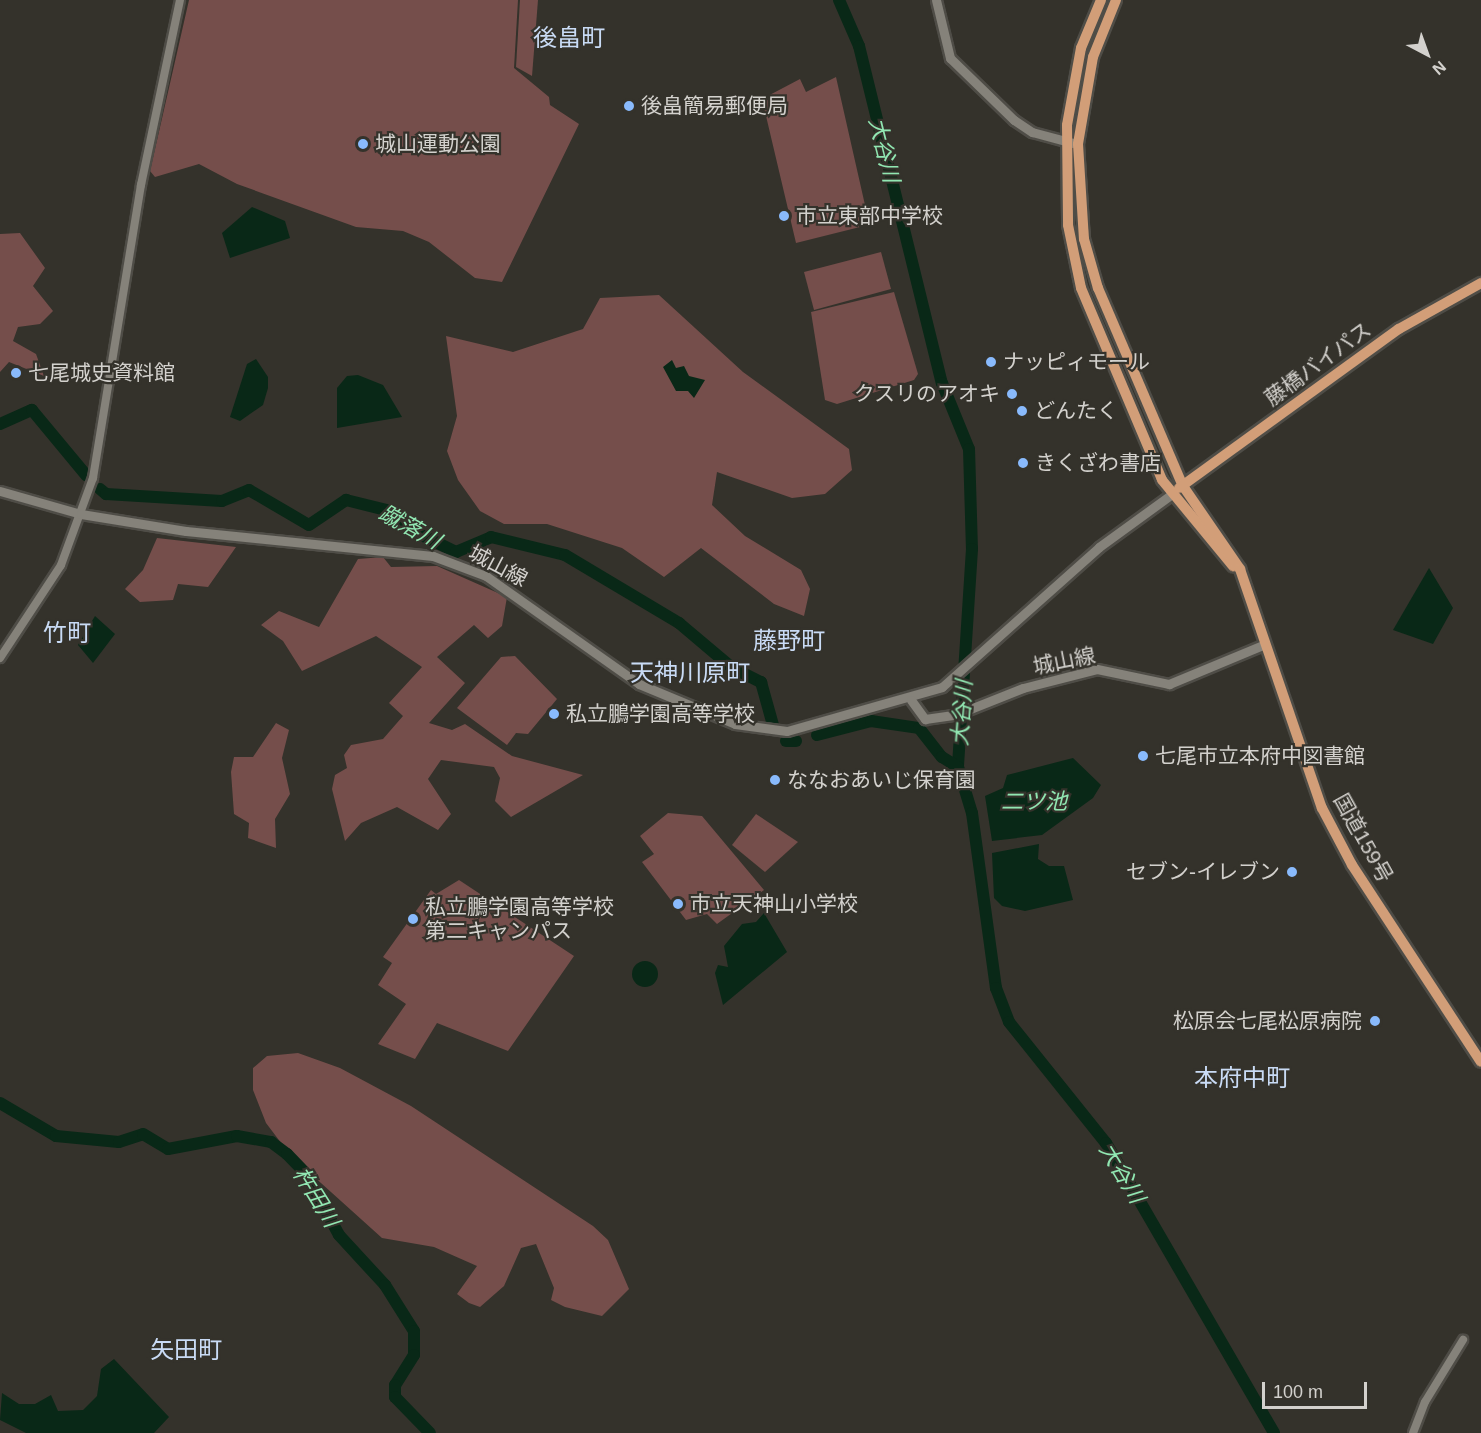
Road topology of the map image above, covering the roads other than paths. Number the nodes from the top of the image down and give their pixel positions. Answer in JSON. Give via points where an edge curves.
{"nodes":[{"id":1,"x":180,"y":0,"type":"edge"},
{"id":2,"x":936,"y":0,"type":"edge"},
{"id":3,"x":1101,"y":0,"type":"edge"},
{"id":4,"x":1116,"y":0,"type":"edge"},
{"id":5,"x":1072,"y":143,"type":"junction"},
{"id":6,"x":1481,"y":283,"type":"edge"},
{"id":7,"x":1183,"y":486,"type":"junction"},
{"id":8,"x":0,"y":490,"type":"edge"},
{"id":9,"x":1172,"y":494,"type":"junction"},
{"id":10,"x":81,"y":514,"type":"junction"},
{"id":11,"x":1242,"y":578,"type":"junction"},
{"id":12,"x":1265,"y":644,"type":"junction"},
{"id":13,"x":0,"y":658,"type":"edge"},
{"id":14,"x":911,"y":700,"type":"junction"},
{"id":15,"x":1481,"y":1062,"type":"edge"},
{"id":16,"x":1463,"y":1340,"type":"dead end"},
{"id":17,"x":1413,"y":1433,"type":"edge"}],
"edges":[{"from":1,"to":10,"type":"street","via":[[141,184],[101,446]]},
{"from":2,"to":5,"type":"main road","via":[[950,58],[1014,120]]},
{"from":3,"to":5,"type":"highway","via":[[1081,48]]},
{"from":4,"to":5,"type":"highway","via":[[1093,57]]},
{"from":5,"to":7,"type":"highway","name":"国道159号","via":[[1089,263]]},
{"from":5,"to":9,"type":"highway","name":"国道159号","via":[[1068,225],[1081,288],[1123,395]]},
{"from":6,"to":7,"type":"highway","name":"藤橋バイパス","via":[[1399,329]]},
{"from":7,"to":9,"type":"highway","name":"藤橋バイパス"},
{"from":7,"to":11,"type":"highway","name":"国道159号","via":[[1230,549]]},
{"from":8,"to":10,"type":"main road","name":"城山線"},
{"from":9,"to":11,"type":"highway","name":"国道159号"},
{"from":9,"to":14,"type":"main road","name":"城山線","via":[[1099,547],[960,675]]},
{"from":10,"to":13,"type":"street","via":[[61,566]]},
{"from":10,"to":14,"type":"main road","name":"城山線","via":[[186,531],[374,548],[458,564],[527,602],[639,684],[684,706],[757,729],[792,730]]},
{"from":11,"to":12,"type":"highway","name":"国道159号"},
{"from":12,"to":14,"type":"main road","name":"城山線","via":[[1169,684],[1097,669],[1023,688],[955,715],[925,719]]},
{"from":12,"to":15,"type":"highway","name":"国道159号","via":[[1322,808],[1352,866]]},
{"from":16,"to":17,"type":"street","via":[[1425,1402]]}]}
